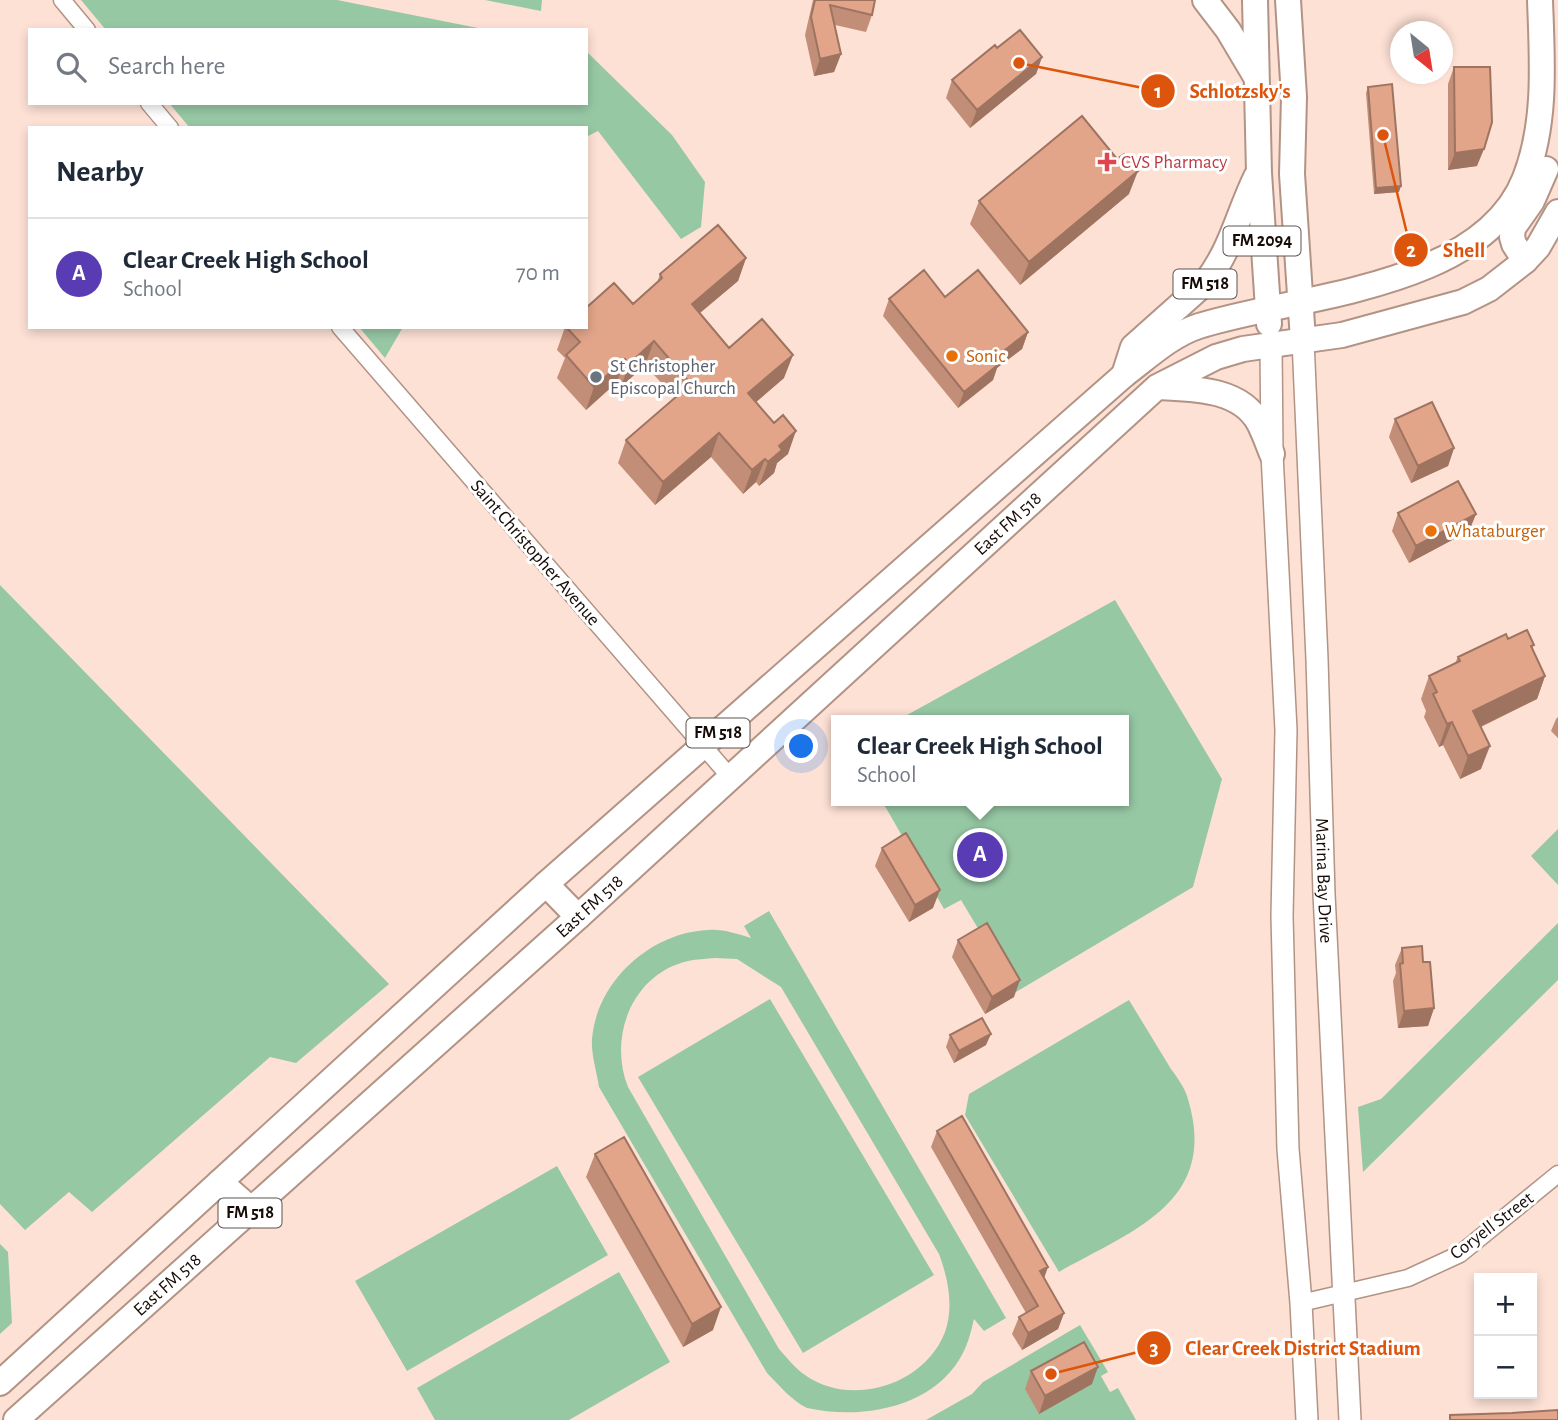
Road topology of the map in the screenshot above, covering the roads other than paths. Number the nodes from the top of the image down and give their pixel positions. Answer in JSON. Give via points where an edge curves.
{"nodes":[{"id":1,"x":62,"y":0,"type":"edge"},
{"id":2,"x":1205,"y":0,"type":"edge"},
{"id":3,"x":1255,"y":0,"type":"edge"},
{"id":4,"x":1288,"y":0,"type":"edge"},
{"id":5,"x":1540,"y":0,"type":"edge"},
{"id":6,"x":85,"y":28,"type":"edge"},
{"id":7,"x":1258,"y":81,"type":"junction"},
{"id":8,"x":151,"y":105,"type":"edge"},
{"id":9,"x":1541,"y":109,"type":"junction"},
{"id":10,"x":168,"y":126,"type":"edge"},
{"id":11,"x":1259,"y":173,"type":"junction"},
{"id":12,"x":1558,"y":212,"type":"edge"},
{"id":13,"x":1525,"y":261,"type":"junction"},
{"id":14,"x":1300,"y":303,"type":"junction"},
{"id":15,"x":1267,"y":308,"type":"junction"},
{"id":16,"x":342,"y":329,"type":"edge"},
{"id":17,"x":1303,"y":340,"type":"junction"},
{"id":18,"x":1271,"y":344,"type":"junction"},
{"id":19,"x":1124,"y":375,"type":"junction"},
{"id":20,"x":1157,"y":387,"type":"junction"},
{"id":21,"x":1272,"y":454,"type":"junction"},
{"id":22,"x":703,"y":746,"type":"junction"},
{"id":23,"x":731,"y":778,"type":"junction"},
{"id":24,"x":546,"y":884,"type":"junction"},
{"id":25,"x":578,"y":916,"type":"junction"},
{"id":26,"x":1558,"y":1174,"type":"edge"},
{"id":27,"x":220,"y":1182,"type":"junction"},
{"id":28,"x":252,"y":1210,"type":"junction"},
{"id":29,"x":1344,"y":1293,"type":"junction"},
{"id":30,"x":1301,"y":1303,"type":"junction"},
{"id":31,"x":1,"y":1383,"type":"edge"},
{"id":32,"x":20,"y":1417,"type":"edge"},
{"id":33,"x":1307,"y":1420,"type":"edge"},
{"id":34,"x":1350,"y":1420,"type":"edge"}],
"edges":[{"from":1,"to":6,"type":"street"},
{"from":2,"to":7,"type":"main road"},
{"from":3,"to":7,"type":"main road","number":"FM 518"},
{"from":4,"to":14,"type":"main road"},
{"from":5,"to":9,"type":"main road"},
{"from":7,"to":11,"type":"main road","number":"FM 518"},
{"from":8,"to":10,"type":"street"},
{"from":9,"to":13,"type":"main road","via":[[1549,156],[1512,237]]},
{"from":9,"to":14,"type":"main road","name":"East FM 518","via":[[1524,180],[1508,208],[1486,232],[1425,268]]},
{"from":11,"to":15,"type":"main road","number":"FM 2094"},
{"from":11,"to":19,"type":"main road","number":"FM 518","via":[[1232,242],[1213,273],[1133,347]]},
{"from":12,"to":13,"type":"main road"},
{"from":13,"to":17,"type":"main road","via":[[1489,289],[1450,307],[1342,335]]},
{"from":14,"to":15,"type":"main road","name":"East FM 518"},
{"from":14,"to":17,"type":"main road"},
{"from":15,"to":18,"type":"main road","number":"FM 2094"},
{"from":15,"to":19,"type":"main road","name":"East FM 518","via":[[1197,327]]},
{"from":16,"to":22,"type":"street","name":"Saint Christopher Avenue"},
{"from":17,"to":18,"type":"main road","number":"FM 518"},
{"from":17,"to":29,"type":"main road","name":"Marina Bay Drive"},
{"from":18,"to":20,"type":"main road","number":"FM 518","via":[[1216,356]]},
{"from":18,"to":21,"type":"main road","name":"Marina Bay Drive","number":"FM 2094"},
{"from":19,"to":22,"type":"main road","name":"East FM 518","number":"FM 518"},
{"from":20,"to":21,"type":"main road","via":[[1222,394],[1240,402],[1258,421]]},
{"from":20,"to":23,"type":"main road","name":"East FM 518","number":"FM 518"},
{"from":21,"to":30,"type":"main road","name":"Marina Bay Drive","number":"FM 2094","via":[[1286,730],[1282,916],[1288,1149]]},
{"from":22,"to":23,"type":"street","name":"Saint Christopher Avenue"},
{"from":22,"to":24,"type":"main road","name":"East FM 518","number":"FM 518"},
{"from":23,"to":25,"type":"main road","name":"East FM 518","number":"FM 518"},
{"from":24,"to":25,"type":"main road"},
{"from":24,"to":27,"type":"main road","name":"East FM 518","number":"FM 518"},
{"from":25,"to":28,"type":"main road","name":"East FM 518","number":"FM 518"},
{"from":26,"to":29,"type":"street","name":"Coryell Street","via":[[1460,1254],[1408,1278]]},
{"from":27,"to":28,"type":"main road"},
{"from":27,"to":31,"type":"main road","name":"East FM 518","number":"FM 518"},
{"from":28,"to":32,"type":"main road","name":"East FM 518","number":"FM 518"},
{"from":29,"to":30,"type":"street","name":"Coryell Street"},
{"from":29,"to":34,"type":"main road","name":"Marina Bay Drive"},
{"from":30,"to":33,"type":"main road","name":"Marina Bay Drive","number":"FM 2094"},
{"from":31,"to":32,"type":"main road"}]}
